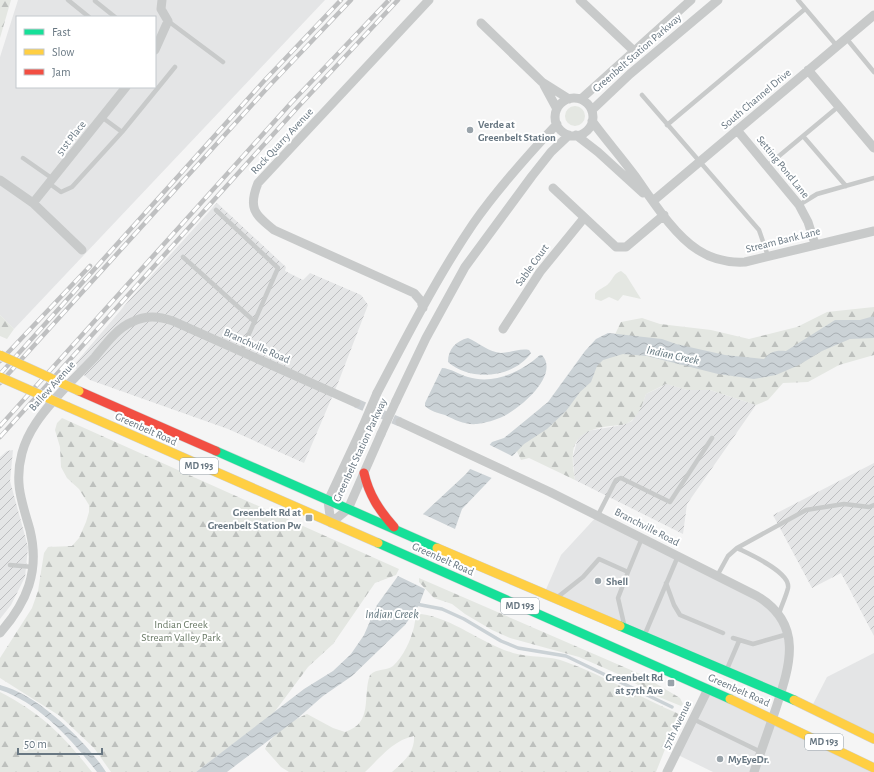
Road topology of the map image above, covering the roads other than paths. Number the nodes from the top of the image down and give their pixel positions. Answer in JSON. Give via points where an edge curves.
{"nodes":[{"id":1,"x":68,"y":0,"type":"edge"},
{"id":2,"x":162,"y":0,"type":"edge"},
{"id":3,"x":429,"y":0,"type":"edge"},
{"id":4,"x":580,"y":0,"type":"edge"},
{"id":5,"x":691,"y":0,"type":"edge"},
{"id":6,"x":718,"y":0,"type":"edge"},
{"id":7,"x":798,"y":0,"type":"edge"},
{"id":8,"x":95,"y":1,"type":"edge"},
{"id":9,"x":805,"y":9,"type":"junction"},
{"id":10,"x":874,"y":15,"type":"edge"},
{"id":11,"x":88,"y":16,"type":"edge"},
{"id":12,"x":114,"y":16,"type":"edge"},
{"id":13,"x":168,"y":21,"type":"junction"},
{"id":14,"x":481,"y":23,"type":"dead end"},
{"id":15,"x":846,"y":38,"type":"junction"},
{"id":16,"x":837,"y":46,"type":"junction"},
{"id":17,"x":156,"y":48,"type":"edge"},
{"id":18,"x":633,"y":50,"type":"junction"},
{"id":19,"x":223,"y":62,"type":"dead end"},
{"id":20,"x":175,"y":66,"type":"dead end"},
{"id":21,"x":808,"y":70,"type":"junction"},
{"id":22,"x":874,"y":72,"type":"edge"},
{"id":23,"x":542,"y":82,"type":"junction"},
{"id":24,"x":125,"y":88,"type":"edge"},
{"id":25,"x":642,"y":95,"type":"dead end"},
{"id":26,"x":569,"y":99,"type":"junction"},
{"id":27,"x":581,"y":99,"type":"junction"},
{"id":28,"x":839,"y":106,"type":"junction"},
{"id":29,"x":557,"y":109,"type":"junction"},
{"id":30,"x":592,"y":110,"type":"junction"},
{"id":31,"x":103,"y":118,"type":"junction"},
{"id":32,"x":592,"y":121,"type":"junction"},
{"id":33,"x":557,"y":124,"type":"junction"},
{"id":34,"x":667,"y":125,"type":"junction"},
{"id":35,"x":737,"y":130,"type":"junction"},
{"id":36,"x":122,"y":132,"type":"junction"},
{"id":37,"x":572,"y":135,"type":"junction"},
{"id":38,"x":803,"y":136,"type":"junction"},
{"id":39,"x":874,"y":148,"type":"edge"},
{"id":40,"x":23,"y":158,"type":"dead end"},
{"id":41,"x":699,"y":163,"type":"junction"},
{"id":42,"x":767,"y":166,"type":"junction"},
{"id":43,"x":874,"y":178,"type":"edge"},
{"id":44,"x":0,"y":180,"type":"edge"},
{"id":45,"x":52,"y":182,"type":"junction"},
{"id":46,"x":846,"y":186,"type":"junction"},
{"id":47,"x":553,"y":188,"type":"dead end"},
{"id":48,"x":652,"y":200,"type":"junction"},
{"id":49,"x":34,"y":203,"type":"junction"},
{"id":50,"x":799,"y":205,"type":"junction"},
{"id":51,"x":216,"y":210,"type":"dead end"},
{"id":52,"x":664,"y":214,"type":"junction"},
{"id":53,"x":584,"y":218,"type":"junction"},
{"id":54,"x":874,"y":230,"type":"edge"},
{"id":55,"x":815,"y":244,"type":"junction"},
{"id":56,"x":82,"y":250,"type":"dead end"},
{"id":57,"x":768,"y":256,"type":"junction"},
{"id":58,"x":183,"y":257,"type":"dead end"},
{"id":59,"x":423,"y":308,"type":"junction"},
{"id":60,"x":147,"y":316,"type":"joint"},
{"id":61,"x":255,"y":322,"type":"junction"},
{"id":62,"x":503,"y":329,"type":"dead end"},
{"id":63,"x":242,"y":352,"type":"junction"},
{"id":64,"x":0,"y":355,"type":"edge"},
{"id":65,"x":0,"y":377,"type":"edge"},
{"id":66,"x":356,"y":403,"type":"tunnel mouth"},
{"id":67,"x":400,"y":422,"type":"tunnel mouth"},
{"id":68,"x":712,"y":438,"type":"dead end"},
{"id":69,"x":364,"y":473,"type":"junction"},
{"id":70,"x":328,"y":501,"type":"junction"},
{"id":71,"x":874,"y":505,"type":"edge"},
{"id":72,"x":348,"y":509,"type":"junction"},
{"id":73,"x":598,"y":515,"type":"junction"},
{"id":74,"x":331,"y":523,"type":"junction"},
{"id":75,"x":398,"y":530,"type":"junction"},
{"id":76,"x":642,"y":538,"type":"junction"},
{"id":77,"x":737,"y":548,"type":"junction"},
{"id":78,"x":678,"y":556,"type":"junction"},
{"id":79,"x":10,"y":565,"type":"dead end"},
{"id":80,"x":33,"y":568,"type":"junction"},
{"id":81,"x":628,"y":572,"type":"junction"},
{"id":82,"x":717,"y":576,"type":"junction"},
{"id":83,"x":666,"y":583,"type":"junction"},
{"id":84,"x":556,"y":599,"type":"junction"},
{"id":85,"x":779,"y":614,"type":"junction"},
{"id":86,"x":625,"y":628,"type":"junction"},
{"id":87,"x":0,"y":633,"type":"edge"},
{"id":88,"x":723,"y":634,"type":"dead end"},
{"id":89,"x":788,"y":634,"type":"junction"},
{"id":90,"x":644,"y":636,"type":"junction"},
{"id":91,"x":733,"y":638,"type":"dead end"},
{"id":92,"x":739,"y":641,"type":"junction"},
{"id":93,"x":726,"y":671,"type":"junction"},
{"id":94,"x":708,"y":689,"type":"junction"},
{"id":95,"x":781,"y":694,"type":"junction"},
{"id":96,"x":773,"y":718,"type":"junction"},
{"id":97,"x":693,"y":719,"type":"junction"},
{"id":98,"x":874,"y":739,"type":"edge"},
{"id":99,"x":761,"y":752,"type":"junction"},
{"id":100,"x":874,"y":768,"type":"edge"},
{"id":101,"x":667,"y":772,"type":"edge"},
{"id":102,"x":754,"y":772,"type":"edge"}],
"edges":[{"from":1,"to":11,"type":"lane"},
{"from":2,"to":13,"type":"street","via":[[161,9]]},
{"from":3,"to":59,"type":"street","name":"Rock Quarry Avenue","via":[[258,183],[252,204],[255,213],[274,230],[414,293]]},
{"from":4,"to":18,"type":"street"},
{"from":5,"to":18,"type":"street","name":"Greenbelt Station Parkway"},
{"from":6,"to":30,"type":"street","name":"Greenbelt Station Parkway","via":[[630,74]]},
{"from":7,"to":9,"type":"lane"},
{"from":8,"to":12,"type":"lane"},
{"from":9,"to":16,"type":"lane"},
{"from":9,"to":34,"type":"lane"},
{"from":10,"to":15,"type":"street","name":"South Channel Drive"},
{"from":13,"to":17,"type":"street"},
{"from":13,"to":19,"type":"lane"},
{"from":14,"to":23,"type":"street"},
{"from":15,"to":16,"type":"street","name":"South Channel Drive"},
{"from":15,"to":22,"type":"lane"},
{"from":16,"to":21,"type":"street","name":"South Channel Drive"},
{"from":18,"to":27,"type":"street","name":"Greenbelt Station Parkway"},
{"from":20,"to":36,"type":"lane"},
{"from":21,"to":28,"type":"street"},
{"from":21,"to":35,"type":"street","name":"South Channel Drive"},
{"from":23,"to":26,"type":"street"},
{"from":23,"to":29,"type":"street"},
{"from":24,"to":31,"type":"street","name":"51st Place"},
{"from":25,"to":34,"type":"lane"},
{"from":26,"to":27,"type":"street"},
{"from":26,"to":29,"type":"street","via":[[562,102]]},
{"from":27,"to":30,"type":"street"},
{"from":28,"to":38,"type":"lane"},
{"from":28,"to":39,"type":"street"},
{"from":29,"to":33,"type":"street"},
{"from":30,"to":32,"type":"street"},
{"from":31,"to":36,"type":"lane"},
{"from":31,"to":45,"type":"street","name":"51st Place"},
{"from":32,"to":37,"type":"street","via":[[588,130]]},
{"from":32,"to":48,"type":"street","name":"Stream Bank Lane"},
{"from":33,"to":37,"type":"street"},
{"from":33,"to":59,"type":"street","name":"Greenbelt Station Parkway","via":[[519,165],[474,224]]},
{"from":34,"to":41,"type":"lane"},
{"from":35,"to":41,"type":"street","name":"South Channel Drive"},
{"from":35,"to":42,"type":"street","name":"Setting Pond Lane"},
{"from":36,"to":45,"type":"lane","via":[[72,187],[61,192]]},
{"from":37,"to":48,"type":"street","name":"Stream Bank Lane","via":[[598,152]]},
{"from":37,"to":69,"type":"street","name":"Greenbelt Station Parkway","bridge":true,"via":[[551,152],[465,267],[426,338]]},
{"from":38,"to":42,"type":"lane"},
{"from":38,"to":46,"type":"lane"},
{"from":40,"to":45,"type":"lane"},
{"from":41,"to":48,"type":"street","name":"South Channel Drive"},
{"from":41,"to":57,"type":"lane","via":[[759,230]]},
{"from":42,"to":50,"type":"street","name":"Setting Pond Lane"},
{"from":43,"to":46,"type":"lane"},
{"from":44,"to":49,"type":"street"},
{"from":45,"to":49,"type":"street","name":"51st Place"},
{"from":46,"to":50,"type":"lane","via":[[817,194]]},
{"from":47,"to":53,"type":"street"},
{"from":48,"to":52,"type":"street","name":"Stream Bank Lane"},
{"from":49,"to":56,"type":"street"},
{"from":50,"to":55,"type":"street","name":"Setting Pond Lane"},
{"from":51,"to":61,"type":"lane","via":[[278,268]]},
{"from":52,"to":53,"type":"street","via":[[626,247],[621,248],[613,246]]},
{"from":52,"to":57,"type":"street","name":"Stream Bank Lane","via":[[687,241],[704,253],[730,262],[745,262]]},
{"from":53,"to":62,"type":"street","name":"Sable Court","via":[[540,272]]},
{"from":54,"to":55,"type":"street","name":"Stream Bank Lane"},
{"from":55,"to":57,"type":"street","name":"Stream Bank Lane"},
{"from":58,"to":61,"type":"lane"},
{"from":59,"to":70,"type":"street","name":"Greenbelt Station Parkway","bridge":true,"via":[[377,393]]},
{"from":60,"to":63,"type":"street","name":"Branchville Road","via":[[173,321]]},
{"from":60,"to":80,"type":"street","name":"Ballew Avenue","via":[[123,327],[45,410],[25,443],[19,491],[30,531]]},
{"from":61,"to":63,"type":"lane"},
{"from":63,"to":66,"type":"street","name":"Branchville Road"},
{"from":64,"to":70,"type":"main road","name":"Greenbelt Road","number":"MD 193","bridge":true},
{"from":65,"to":74,"type":"main road","name":"Greenbelt Road","number":"MD 193","bridge":true},
{"from":67,"to":73,"type":"street","name":"Branchville Road","via":[[473,454]]},
{"from":68,"to":73,"type":"lane","via":[[670,502],[621,478],[616,480]]},
{"from":69,"to":72,"type":"street","name":"Greenbelt Station Parkway"},
{"from":69,"to":75,"type":"main road","via":[[366,487],[374,505]]},
{"from":70,"to":72,"type":"main road","name":"Greenbelt Road","number":"MD 193"},
{"from":70,"to":74,"type":"street","name":"Greenbelt Station Parkway"},
{"from":71,"to":77,"type":"lane","via":[[869,508],[844,504],[806,510]]},
{"from":72,"to":74,"type":"street","name":"Greenbelt Station Parkway"},
{"from":72,"to":75,"type":"main road","name":"Greenbelt Road","number":"MD 193"},
{"from":73,"to":76,"type":"street","name":"Branchville Road"},
{"from":74,"to":94,"type":"main road","name":"Greenbelt Road","number":"MD 193"},
{"from":75,"to":84,"type":"main road","name":"Greenbelt Road","number":"MD 193"},
{"from":76,"to":78,"type":"street","name":"Branchville Road"},
{"from":76,"to":81,"type":"lane"},
{"from":77,"to":82,"type":"lane","via":[[728,556]]},
{"from":77,"to":85,"type":"lane","via":[[778,570],[787,580],[788,588]]},
{"from":78,"to":82,"type":"street","name":"Branchville Road"},
{"from":78,"to":83,"type":"lane"},
{"from":79,"to":80,"type":"lane"},
{"from":80,"to":87,"type":"street","name":"Ballew Avenue","via":[[22,605]]},
{"from":81,"to":84,"type":"lane","via":[[599,559],[583,577]]},
{"from":81,"to":86,"type":"lane","via":[[618,598]]},
{"from":82,"to":85,"type":"street","name":"Branchville Road","via":[[761,598]]},
{"from":83,"to":88,"type":"lane","via":[[680,615]]},
{"from":83,"to":90,"type":"lane"},
{"from":84,"to":86,"type":"main road","name":"Greenbelt Road","number":"MD 193"},
{"from":85,"to":89,"type":"street","name":"Branchville Road"},
{"from":86,"to":90,"type":"main road","name":"Greenbelt Road","number":"MD 193"},
{"from":89,"to":92,"type":"lane","via":[[753,644]]},
{"from":89,"to":95,"type":"street","name":"Branchville Road","via":[[790,656]]},
{"from":90,"to":93,"type":"main road","name":"Greenbelt Road","number":"MD 193"},
{"from":91,"to":92,"type":"lane"},
{"from":92,"to":93,"type":"lane"},
{"from":93,"to":95,"type":"main road","name":"Greenbelt Road","number":"MD 193"},
{"from":94,"to":96,"type":"main road","name":"Greenbelt Road","number":"MD 193"},
{"from":94,"to":97,"type":"street","name":"57th Avenue"},
{"from":95,"to":96,"type":"street","name":"Branchville Road"},
{"from":95,"to":98,"type":"main road","name":"Greenbelt Road","number":"MD 193"},
{"from":96,"to":99,"type":"street","name":"Branchville Road"},
{"from":96,"to":100,"type":"main road","name":"Greenbelt Road","number":"MD 193"},
{"from":97,"to":99,"type":"lane"},
{"from":97,"to":101,"type":"street","name":"57th Avenue"},
{"from":99,"to":102,"type":"street","name":"Branchville Road"}]}
